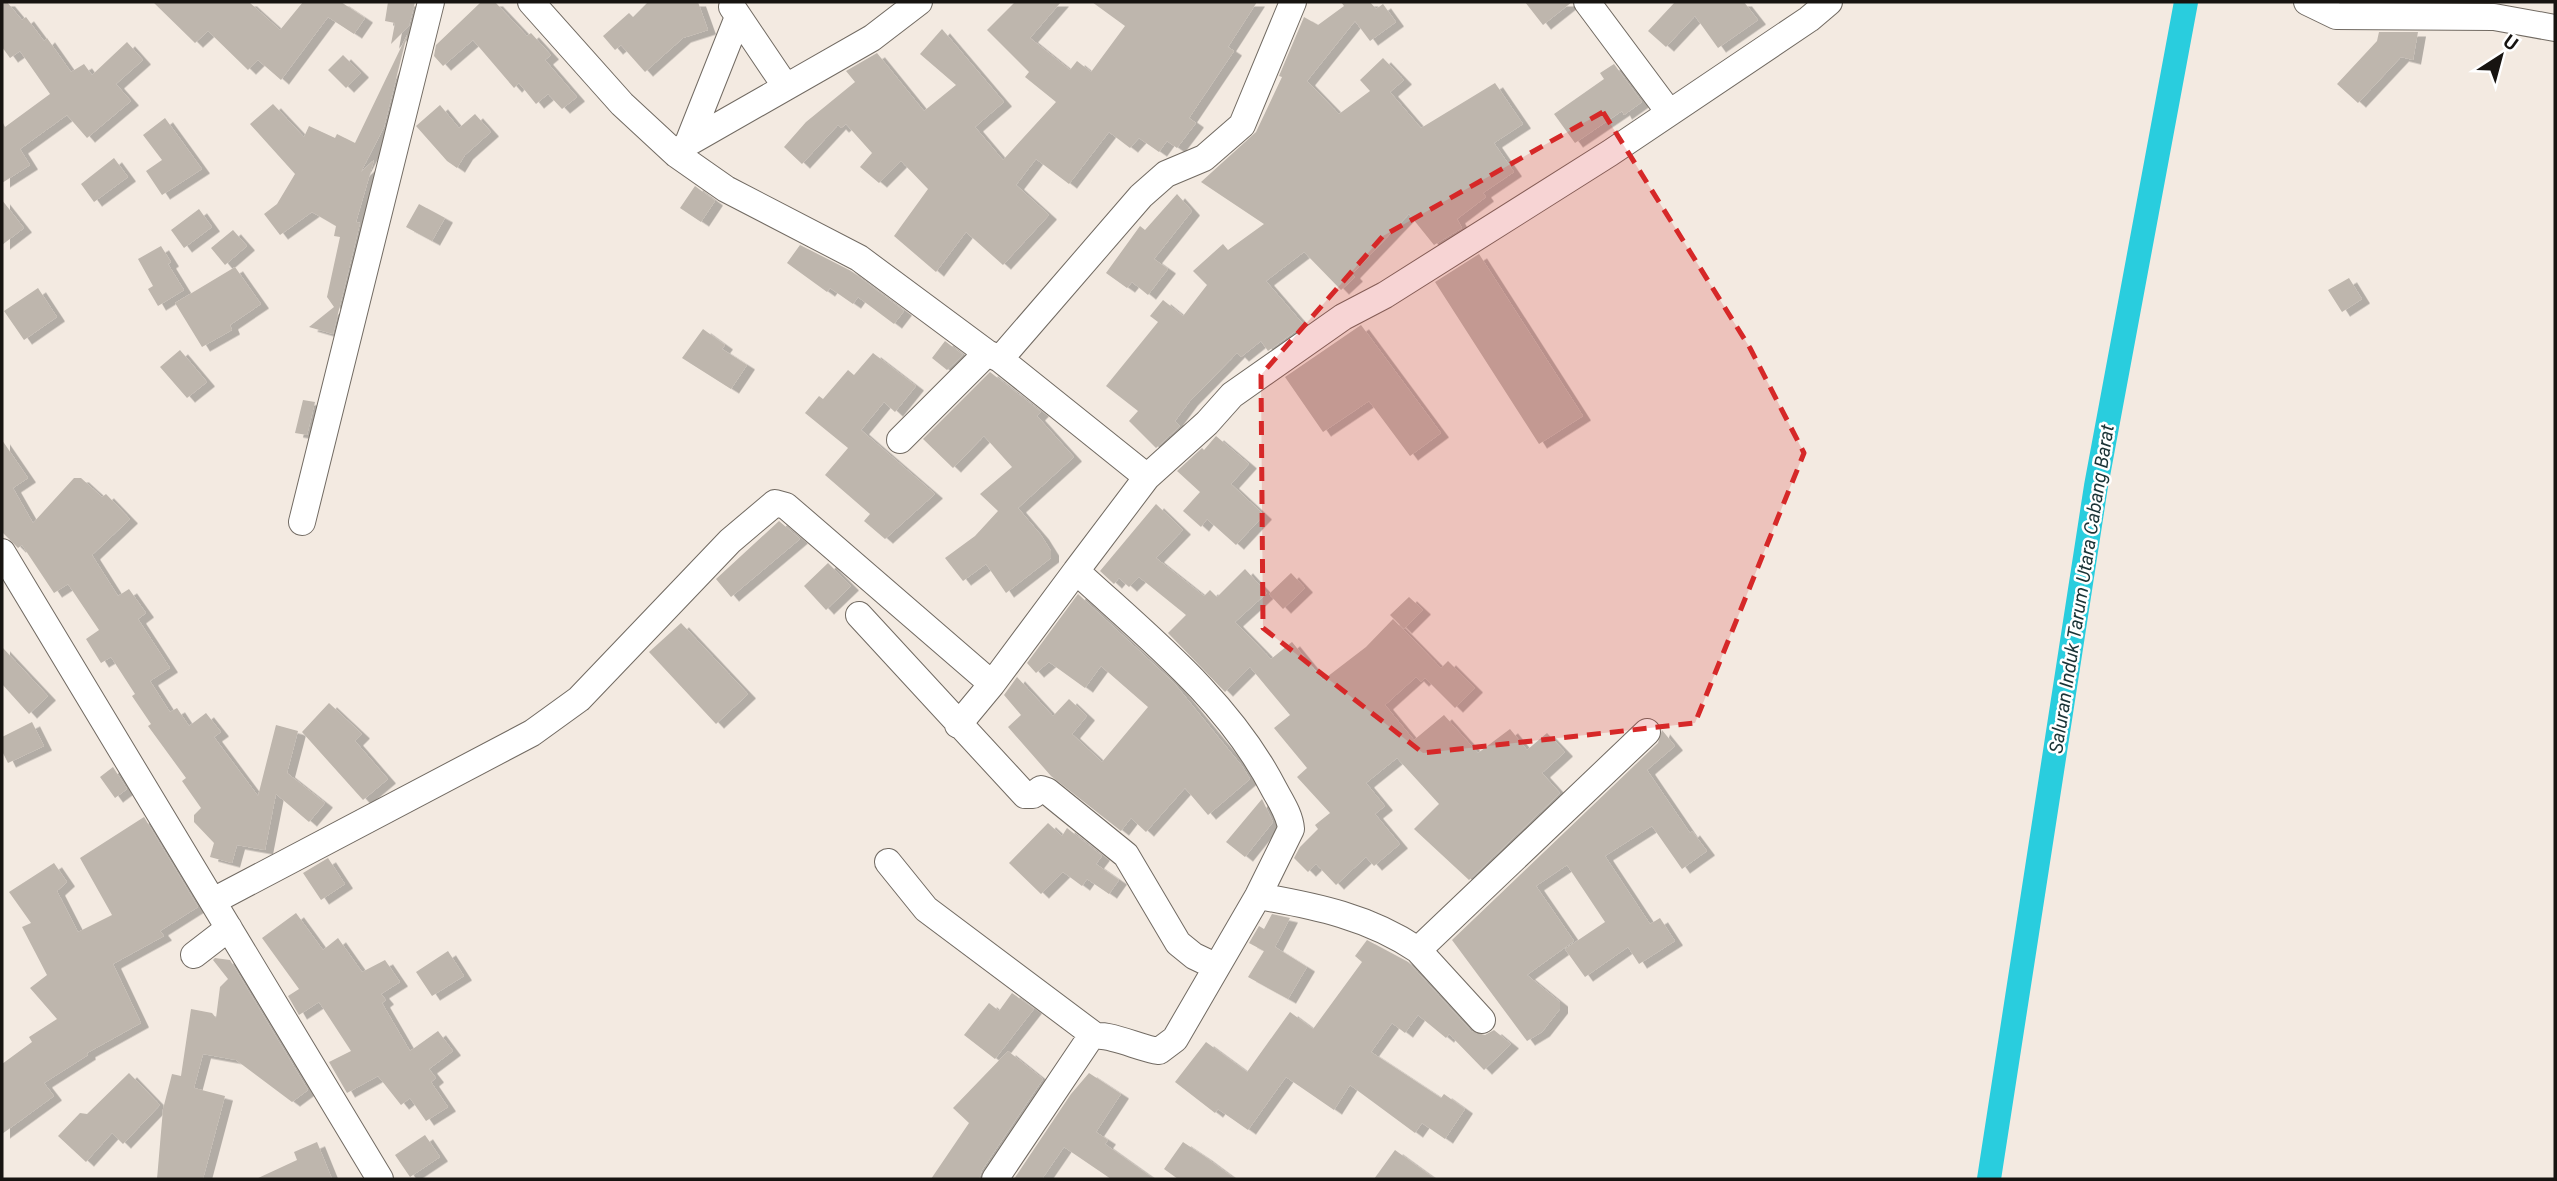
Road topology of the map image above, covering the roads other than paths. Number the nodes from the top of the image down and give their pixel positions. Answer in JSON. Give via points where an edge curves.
{"nodes":[{"id":1,"x":432,"y":2,"type":"edge"},
{"id":2,"x":531,"y":2,"type":"edge"},
{"id":3,"x":919,"y":2,"type":"edge"},
{"id":4,"x":1293,"y":2,"type":"edge"},
{"id":5,"x":1587,"y":2,"type":"edge"},
{"id":6,"x":1829,"y":2,"type":"edge"},
{"id":7,"x":2307,"y":2,"type":"edge"},
{"id":8,"x":734,"y":9,"type":"edge"},
{"id":9,"x":2555,"y":28,"type":"edge"},
{"id":10,"x":786,"y":87,"type":"junction"},
{"id":11,"x":1669,"y":113,"type":"junction"},
{"id":12,"x":682,"y":148,"type":"junction"},
{"id":13,"x":993,"y":356,"type":"junction"},
{"id":14,"x":900,"y":440,"type":"dead end"},
{"id":15,"x":1147,"y":477,"type":"junction"},
{"id":16,"x":302,"y":522,"type":"dead end"},
{"id":17,"x":2,"y":552,"type":"edge"},
{"id":18,"x":1076,"y":571,"type":"junction"},
{"id":19,"x":859,"y":615,"type":"dead end"},
{"id":20,"x":992,"y":684,"type":"junction"},
{"id":21,"x":958,"y":725,"type":"junction"},
{"id":22,"x":1647,"y":732,"type":"dead end"},
{"id":23,"x":888,"y":862,"type":"dead end"},
{"id":24,"x":1258,"y":896,"type":"junction"},
{"id":25,"x":215,"y":900,"type":"junction"},
{"id":26,"x":229,"y":928,"type":"junction"},
{"id":27,"x":1418,"y":950,"type":"junction"},
{"id":28,"x":194,"y":955,"type":"dead end"},
{"id":29,"x":1215,"y":966,"type":"junction"},
{"id":30,"x":1482,"y":1020,"type":"dead end"},
{"id":31,"x":1094,"y":1035,"type":"junction"},
{"id":32,"x":380,"y":1179,"type":"edge"},
{"id":33,"x":995,"y":1179,"type":"edge"}],
"edges":[{"from":1,"to":16,"type":"street"},
{"from":2,"to":12,"type":"street","via":[[622,104]]},
{"from":3,"to":10,"type":"street","via":[[872,38]]},
{"from":4,"to":13,"type":"street","via":[[1242,125],[1204,158],[1166,174],[1141,196]]},
{"from":5,"to":11,"type":"street"},
{"from":6,"to":11,"type":"street"},
{"from":7,"to":9,"type":"street","via":[[2336,16],[2494,17]]},
{"from":8,"to":10,"type":"street"},
{"from":8,"to":12,"type":"street"},
{"from":10,"to":12,"type":"street"},
{"from":11,"to":15,"type":"street","via":[[1281,359],[1233,395]]},
{"from":12,"to":13,"type":"street","via":[[726,188],[859,258]]},
{"from":13,"to":14,"type":"street"},
{"from":13,"to":15,"type":"street"},
{"from":15,"to":18,"type":"street"},
{"from":17,"to":25,"type":"street"},
{"from":18,"to":20,"type":"street"},
{"from":18,"to":24,"type":"street","via":[[1191,677],[1263,768],[1291,829]]},
{"from":19,"to":21,"type":"street"},
{"from":20,"to":21,"type":"street"},
{"from":20,"to":25,"type":"street","via":[[786,506],[775,503],[730,541],[579,699],[532,733]]},
{"from":21,"to":29,"type":"street","via":[[1025,795],[1047,791],[1126,855],[1178,943]]},
{"from":22,"to":27,"type":"street"},
{"from":23,"to":31,"type":"street","via":[[926,909]]},
{"from":24,"to":27,"type":"street","via":[[1315,905],[1369,922]]},
{"from":24,"to":29,"type":"street"},
{"from":25,"to":26,"type":"street"},
{"from":26,"to":28,"type":"street"},
{"from":26,"to":32,"type":"street"},
{"from":27,"to":30,"type":"street"},
{"from":29,"to":31,"type":"street","via":[[1181,1032],[1167,1047],[1144,1049]]},
{"from":31,"to":33,"type":"street"}]}
